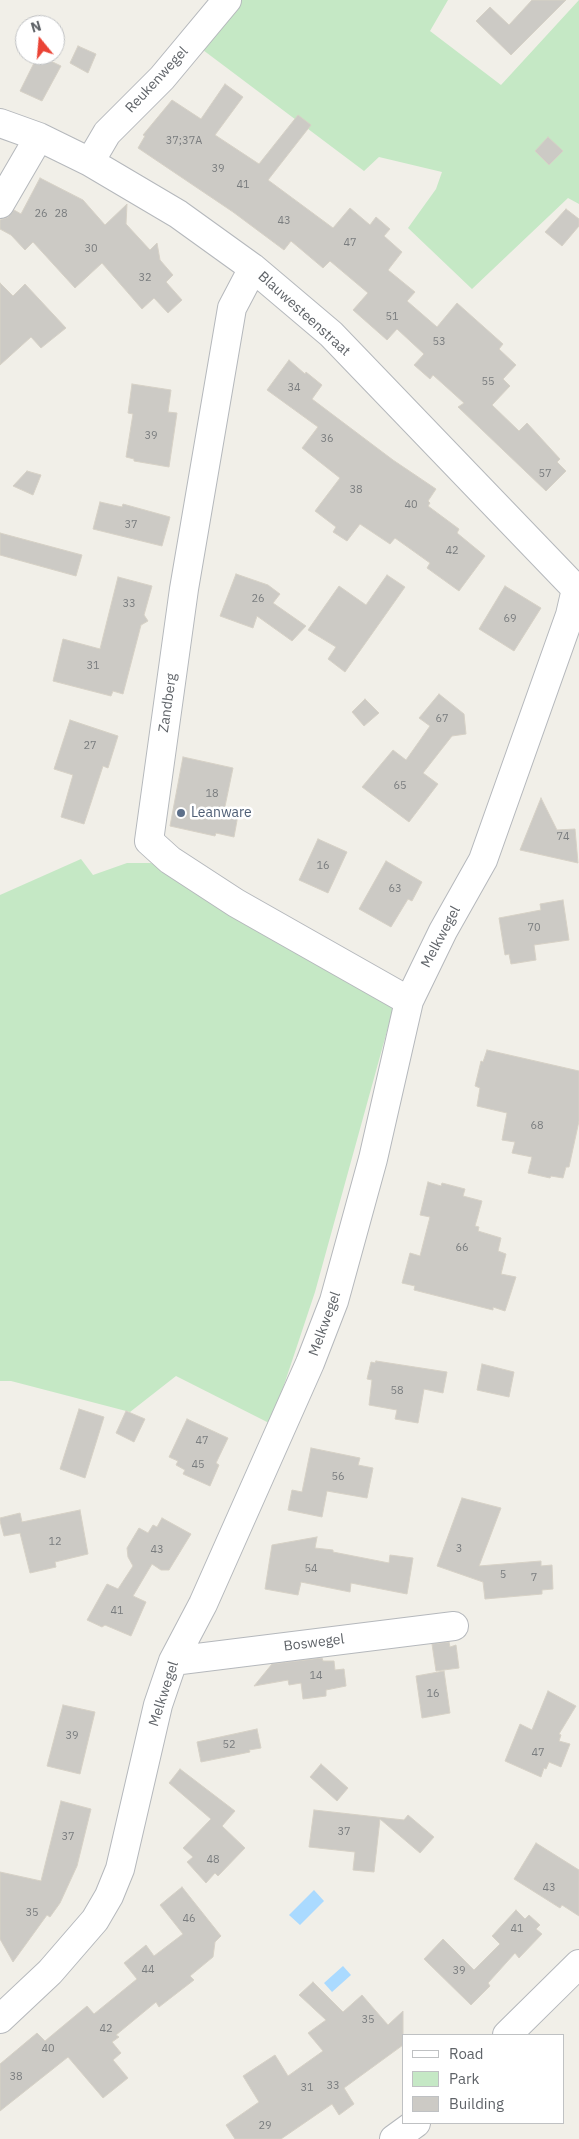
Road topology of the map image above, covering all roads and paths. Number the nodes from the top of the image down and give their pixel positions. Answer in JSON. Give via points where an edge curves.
{"nodes":[{"id":1,"x":227,"y":0,"type":"edge"},
{"id":2,"x":0,"y":123,"type":"edge"},
{"id":3,"x":39,"y":137,"type":"junction"},
{"id":4,"x":90,"y":162,"type":"junction"},
{"id":5,"x":0,"y":204,"type":"edge"},
{"id":6,"x":253,"y":268,"type":"junction"},
{"id":7,"x":577,"y":591,"type":"edge"},
{"id":8,"x":409,"y":1001,"type":"junction"},
{"id":9,"x":454,"y":1626,"type":"dead end"},
{"id":10,"x":173,"y":1661,"type":"junction"},
{"id":11,"x":579,"y":1964,"type":"edge"},
{"id":12,"x":0,"y":2019,"type":"edge"},
{"id":13,"x":508,"y":2034,"type":"edge"},
{"id":14,"x":415,"y":2124,"type":"edge"},
{"id":15,"x":394,"y":2139,"type":"edge"}],
"edges":[{"from":1,"to":4,"type":"street","name":"Reukenwegel","via":[[162,78],[107,133]]},
{"from":2,"to":3,"type":"street","name":"Blauwesteenstraat"},
{"from":3,"to":4,"type":"street","name":"Blauwesteenstraat"},
{"from":3,"to":5,"type":"street"},
{"from":4,"to":6,"type":"street","name":"Blauwesteenstraat","via":[[178,214]]},
{"from":6,"to":7,"type":"street","name":"Blauwesteenstraat","via":[[331,334]]},
{"from":6,"to":8,"type":"street","name":"Zandberg","via":[[232,308],[183,596],[149,841],[170,860],[236,903]]},
{"from":7,"to":8,"type":"street","name":"Melkwegel","via":[[482,860]]},
{"from":8,"to":10,"type":"street","name":"Melkwegel","via":[[375,1152],[334,1301],[207,1595]]},
{"from":9,"to":10,"type":"street","name":"Boswegel"},
{"from":10,"to":12,"type":"street","name":"Melkwegel","via":[[158,1705],[120,1868],[110,1896],[95,1920],[50,1972]]},
{"from":11,"to":13,"type":"street"},
{"from":14,"to":15,"type":"street"}]}
